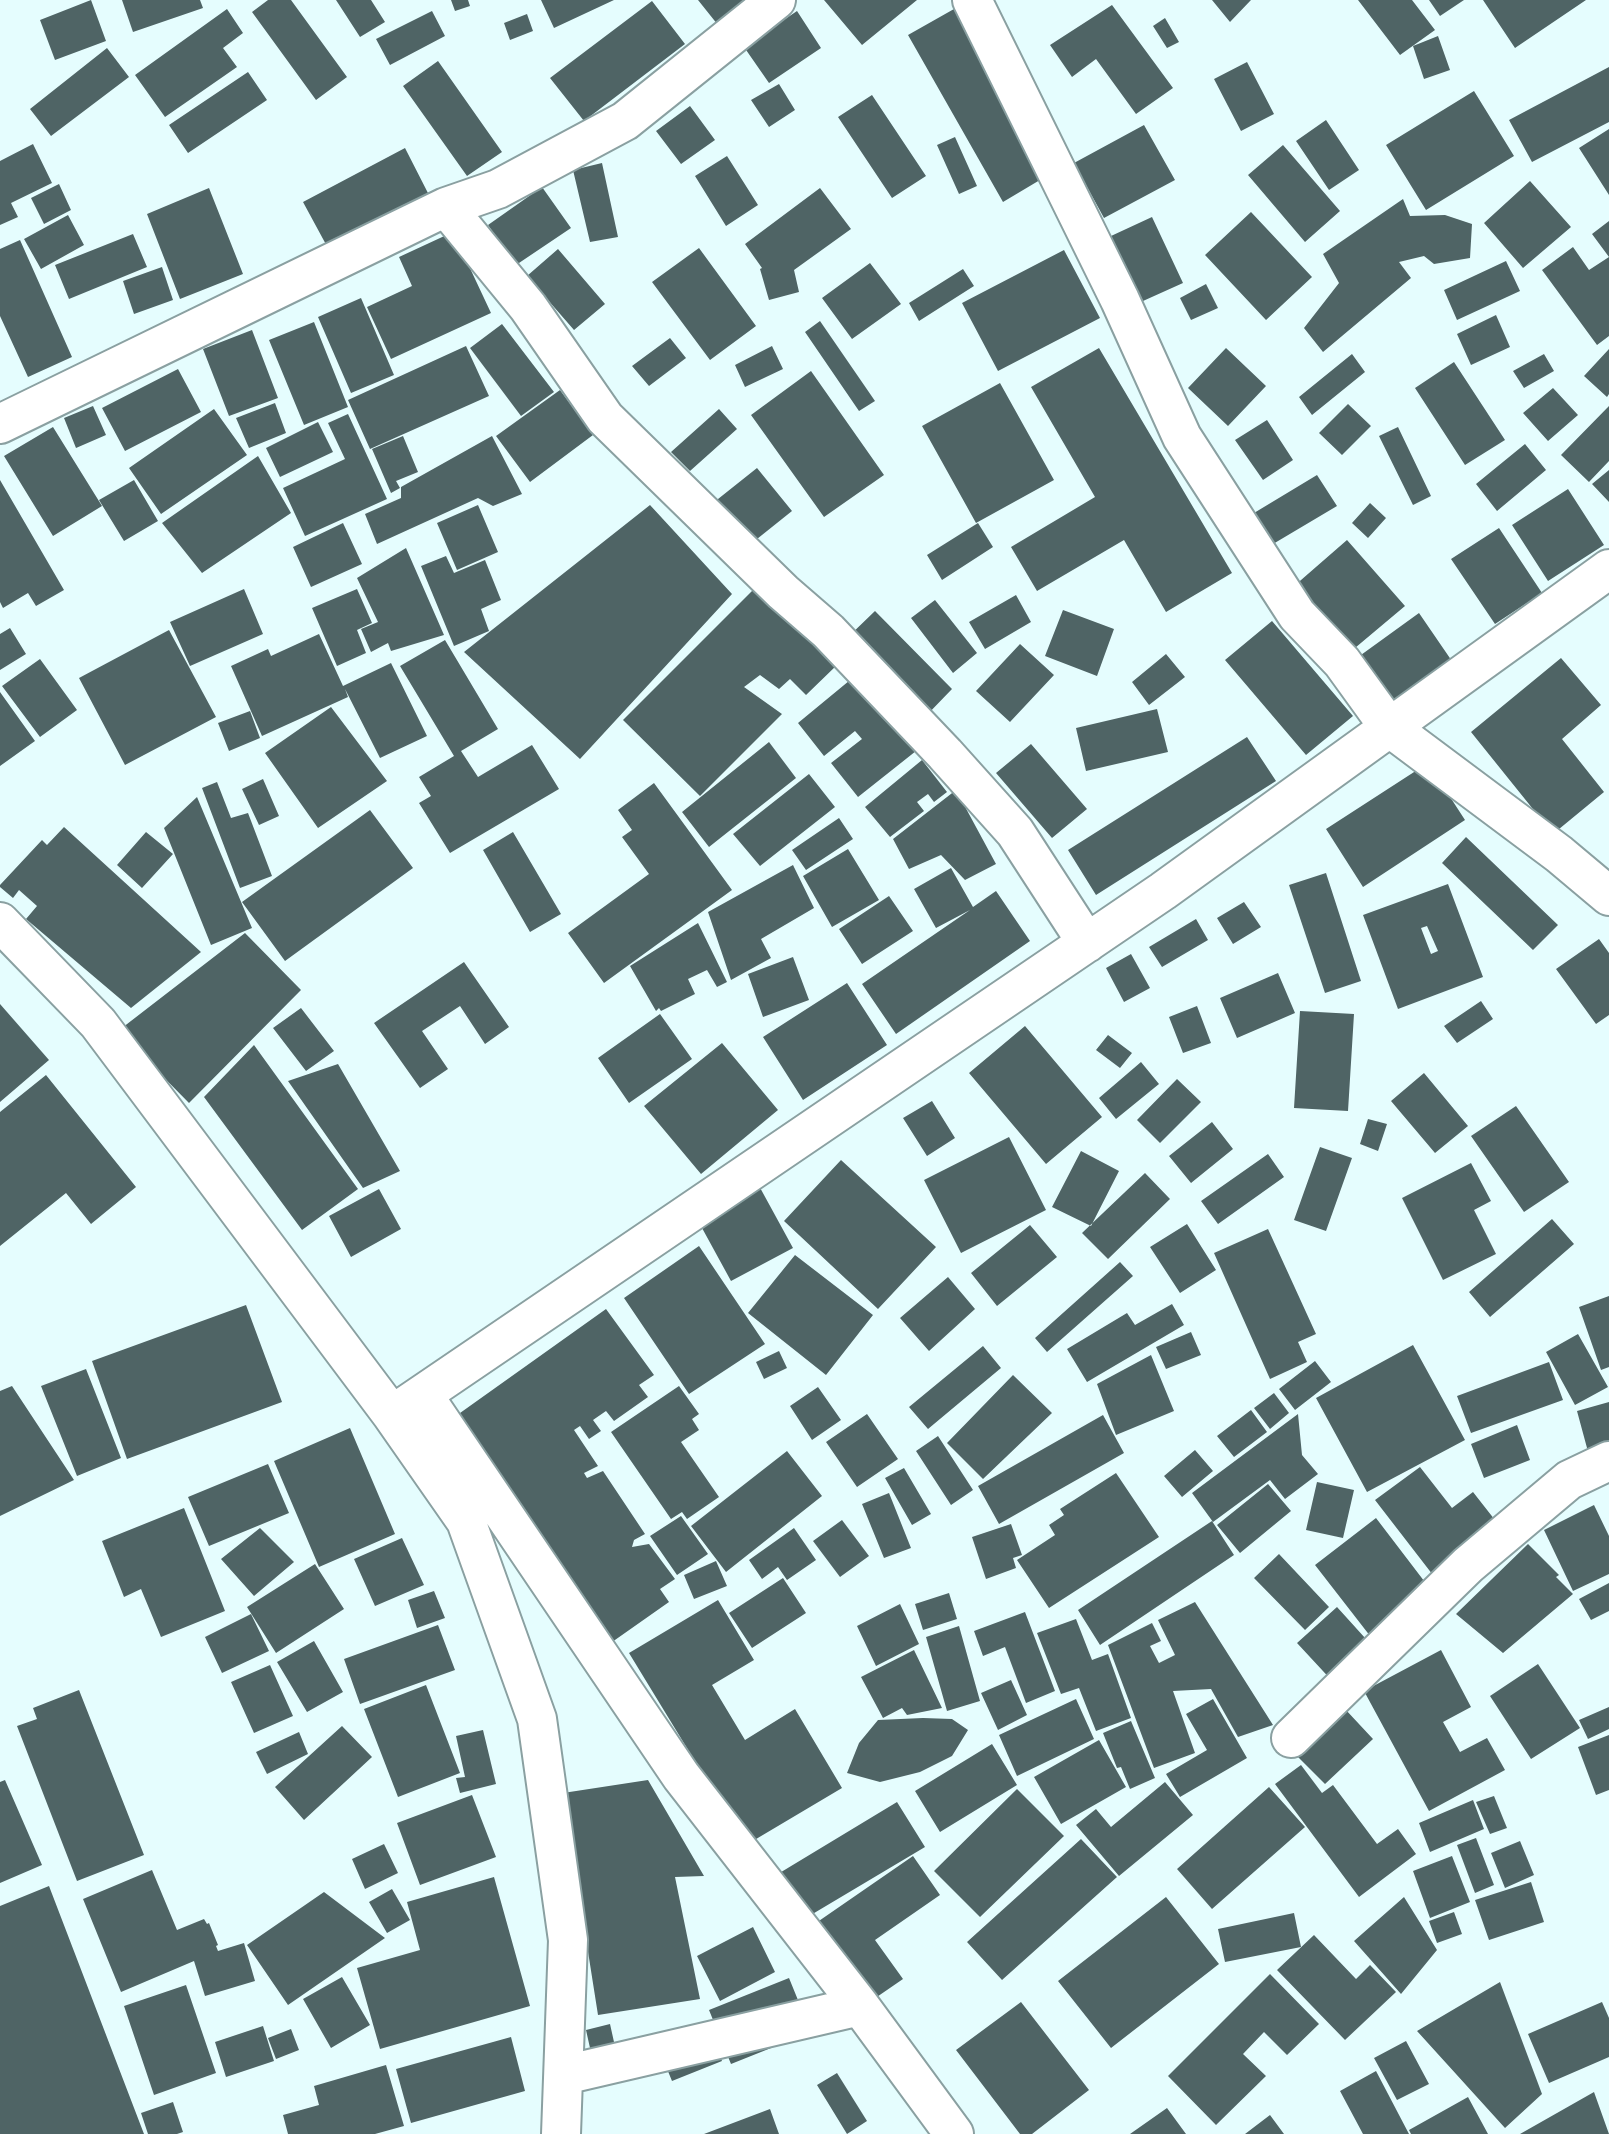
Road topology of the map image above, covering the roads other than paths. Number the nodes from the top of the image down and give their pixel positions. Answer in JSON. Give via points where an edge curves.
{"nodes":[{"id":1,"x":776,"y":0,"type":"edge"},
{"id":2,"x":972,"y":0,"type":"edge"},
{"id":3,"x":446,"y":207,"type":"junction"},
{"id":4,"x":0,"y":424,"type":"edge"},
{"id":5,"x":1609,"y":569,"type":"edge"},
{"id":6,"x":1389,"y":727,"type":"junction"},
{"id":7,"x":1609,"y":896,"type":"edge"},
{"id":8,"x":0,"y":922,"type":"edge"},
{"id":9,"x":1087,"y":943,"type":"junction"},
{"id":10,"x":407,"y":1405,"type":"junction"},
{"id":11,"x":1609,"y":1461,"type":"edge"},
{"id":12,"x":1291,"y":1738,"type":"dead end"},
{"id":13,"x":860,"y":2006,"type":"junction"},
{"id":14,"x":564,"y":2075,"type":"junction"},
{"id":15,"x":561,"y":2134,"type":"edge"},
{"id":16,"x":954,"y":2134,"type":"edge"}],
"edges":[{"from":1,"to":3,"type":"street","via":[[625,121],[498,189]]},
{"from":2,"to":6,"type":"street","via":[[1182,437],[1297,615],[1342,662]]},
{"from":3,"to":4,"type":"street"},
{"from":3,"to":9,"type":"street","via":[[528,307],[605,418],[828,631],[945,754],[1015,832]]},
{"from":5,"to":6,"type":"street"},
{"from":6,"to":7,"type":"street","via":[[1559,853]]},
{"from":6,"to":9,"type":"street"},
{"from":8,"to":10,"type":"street","via":[[97,1023]]},
{"from":9,"to":10,"type":"street"},
{"from":10,"to":13,"type":"street","via":[[681,1776]]},
{"from":10,"to":14,"type":"street","via":[[466,1521],[537,1719],[568,1940]]},
{"from":11,"to":12,"type":"street","via":[[1569,1480],[1468,1565]]},
{"from":13,"to":14,"type":"street"},
{"from":13,"to":16,"type":"street"},
{"from":14,"to":15,"type":"street"}]}
